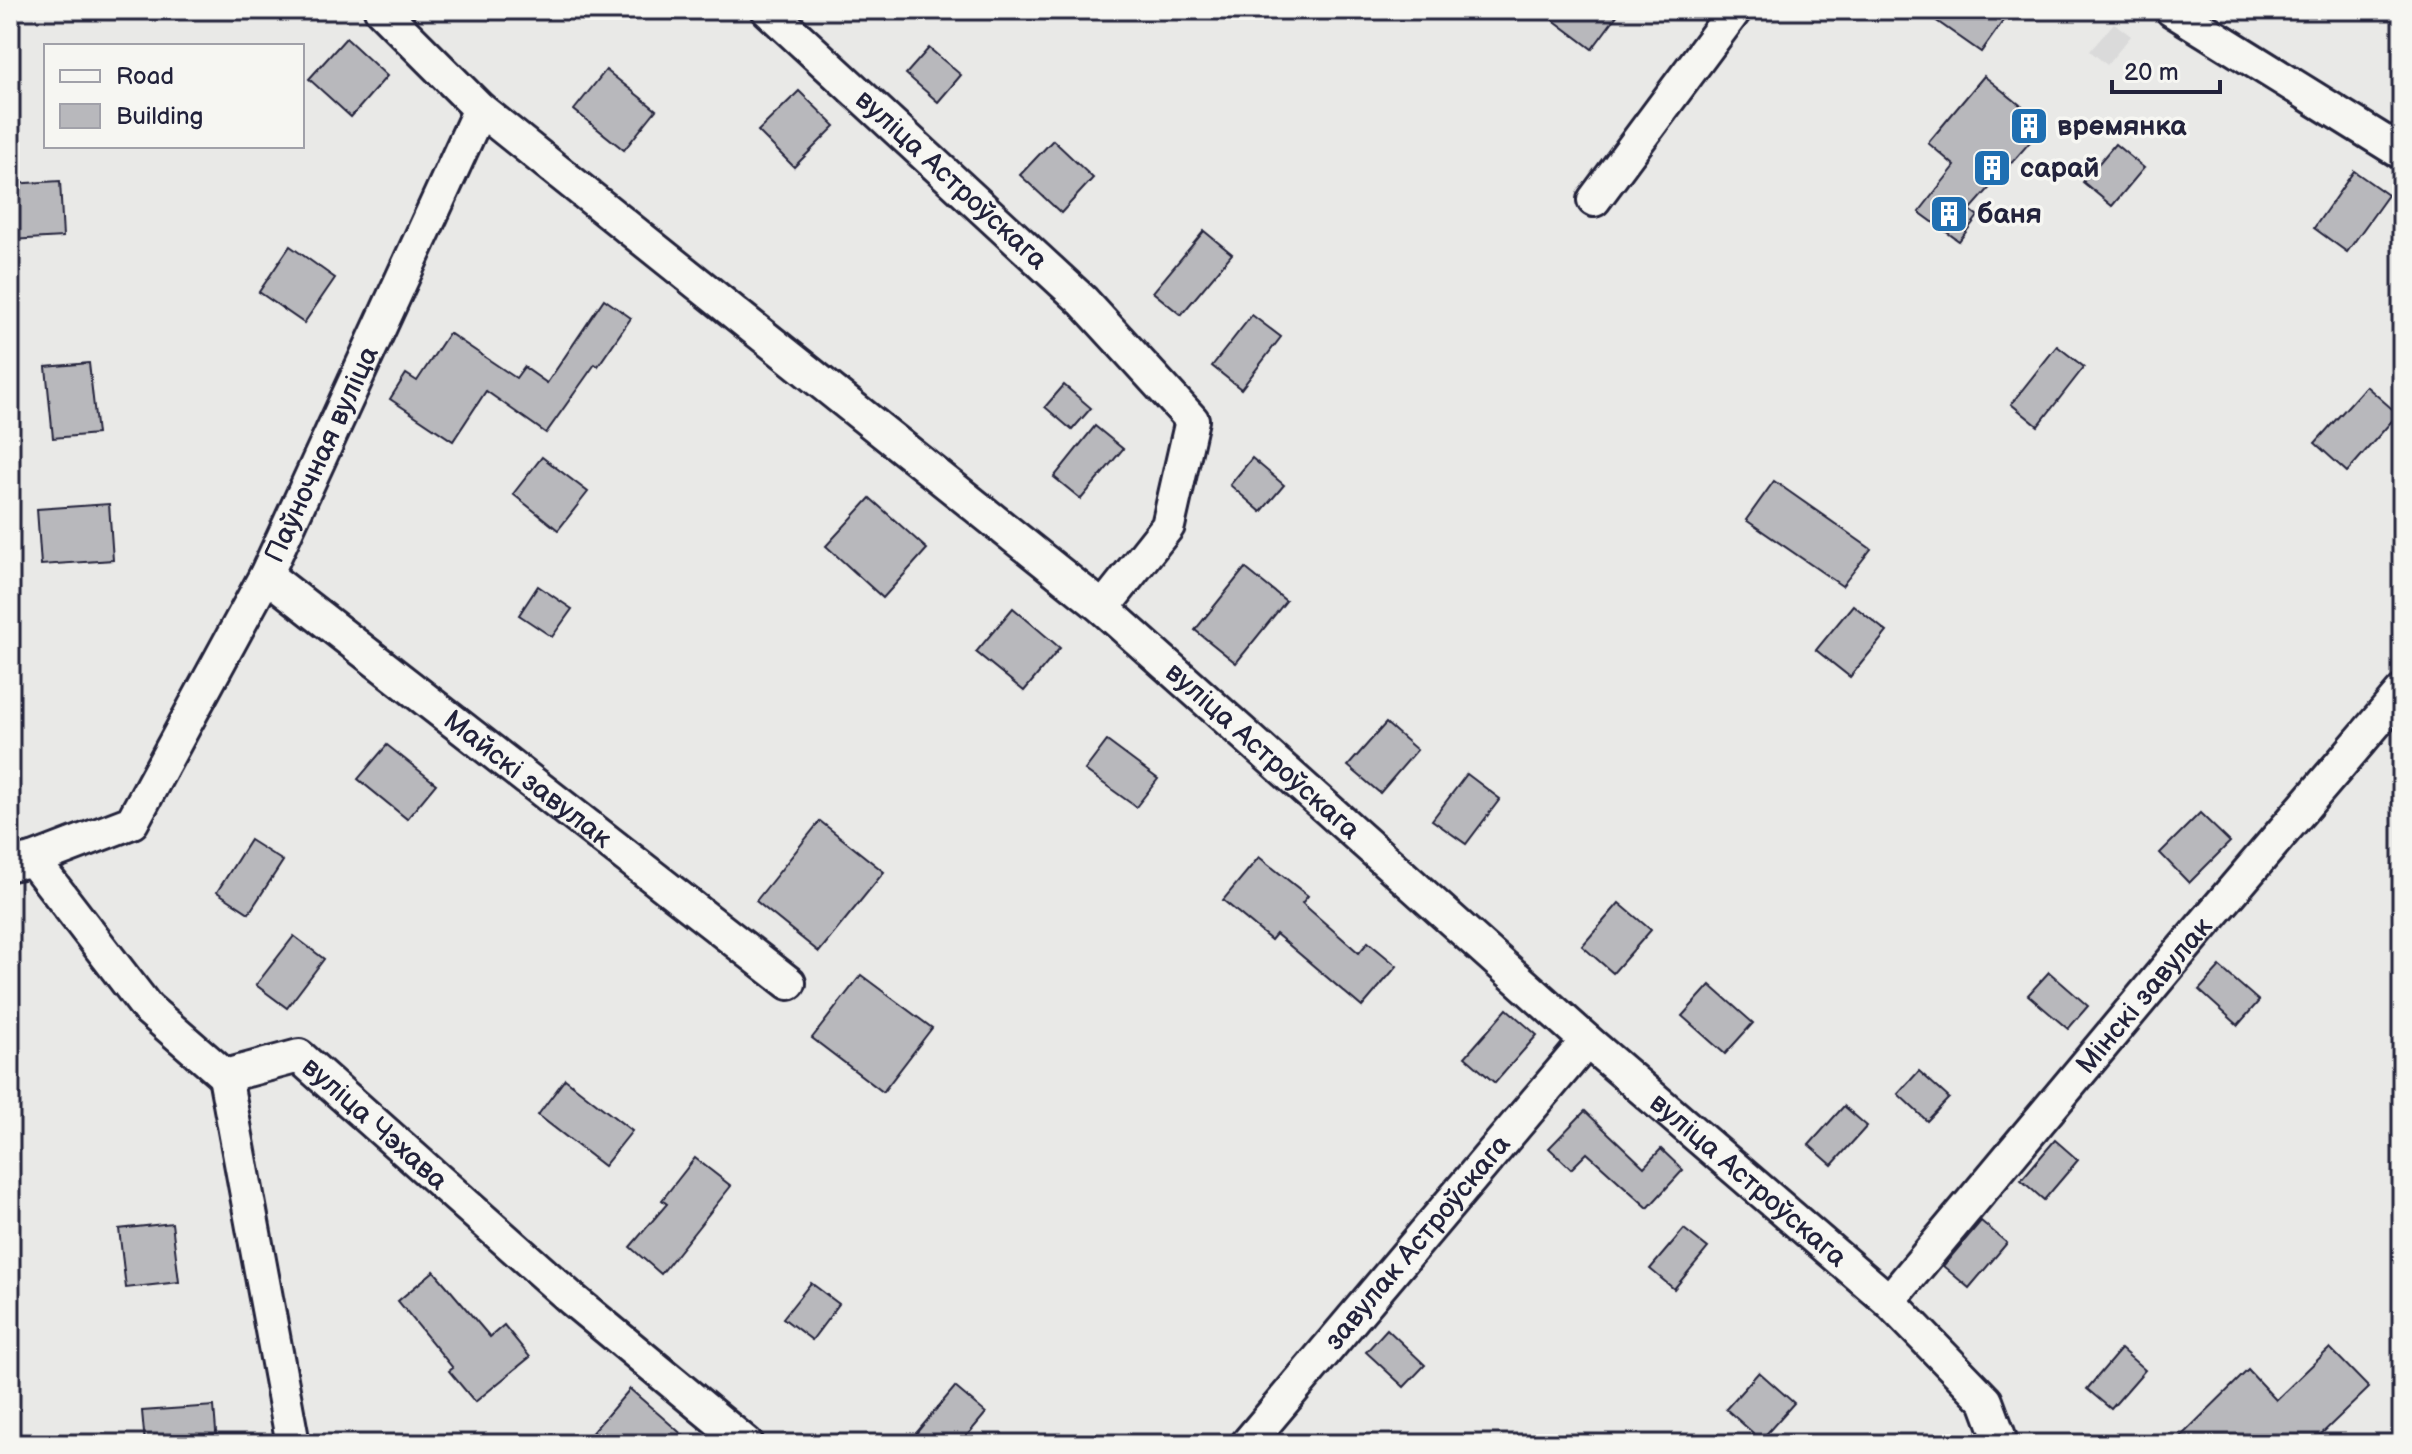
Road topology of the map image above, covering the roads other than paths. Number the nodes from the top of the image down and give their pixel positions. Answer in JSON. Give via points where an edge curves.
{"nodes":[{"id":1,"x":381,"y":10,"type":"edge"},
{"id":2,"x":768,"y":10,"type":"edge"},
{"id":3,"x":1735,"y":10,"type":"edge"},
{"id":4,"x":2172,"y":10,"type":"edge"},
{"id":5,"x":480,"y":109,"type":"junction"},
{"id":6,"x":2402,"y":153,"type":"edge"},
{"id":7,"x":1594,"y":200,"type":"dead end"},
{"id":8,"x":266,"y":575,"type":"junction"},
{"id":9,"x":1103,"y":608,"type":"junction"},
{"id":10,"x":2402,"y":692,"type":"edge"},
{"id":11,"x":22,"y":862,"type":"edge"},
{"id":12,"x":789,"y":983,"type":"dead end"},
{"id":13,"x":1587,"y":1041,"type":"junction"},
{"id":14,"x":225,"y":1076,"type":"junction"},
{"id":15,"x":1889,"y":1301,"type":"junction"},
{"id":16,"x":293,"y":1444,"type":"edge"},
{"id":17,"x":747,"y":1444,"type":"edge"},
{"id":18,"x":1247,"y":1444,"type":"edge"},
{"id":19,"x":1997,"y":1444,"type":"edge"}],
"edges":[{"from":1,"to":5,"type":"street"},
{"from":2,"to":9,"type":"street","name":"вуліца Астроўскага","via":[[1083,301],[1192,420],[1168,526]]},
{"from":3,"to":7,"type":"street"},
{"from":4,"to":6,"type":"street"},
{"from":5,"to":8,"type":"street","name":"Паўночная вуліца"},
{"from":5,"to":9,"type":"street"},
{"from":8,"to":11,"type":"street","name":"Паўночная вуліца","via":[[132,822]]},
{"from":8,"to":12,"type":"street","name":"Майскі завулак"},
{"from":9,"to":13,"type":"street","name":"вуліца Астроўскага"},
{"from":10,"to":15,"type":"street","name":"Мінскі завулак"},
{"from":11,"to":14,"type":"street","via":[[147,1008]]},
{"from":13,"to":15,"type":"street","name":"вуліца Астроўскага"},
{"from":13,"to":18,"type":"street","name":"завулак Астроўскага"},
{"from":14,"to":16,"type":"street"},
{"from":14,"to":17,"type":"street","name":"вуліца Чэхава","via":[[299,1056],[573,1300]]},
{"from":15,"to":19,"type":"street","name":"вуліца Астроўскага","via":[[1986,1401]]}]}
